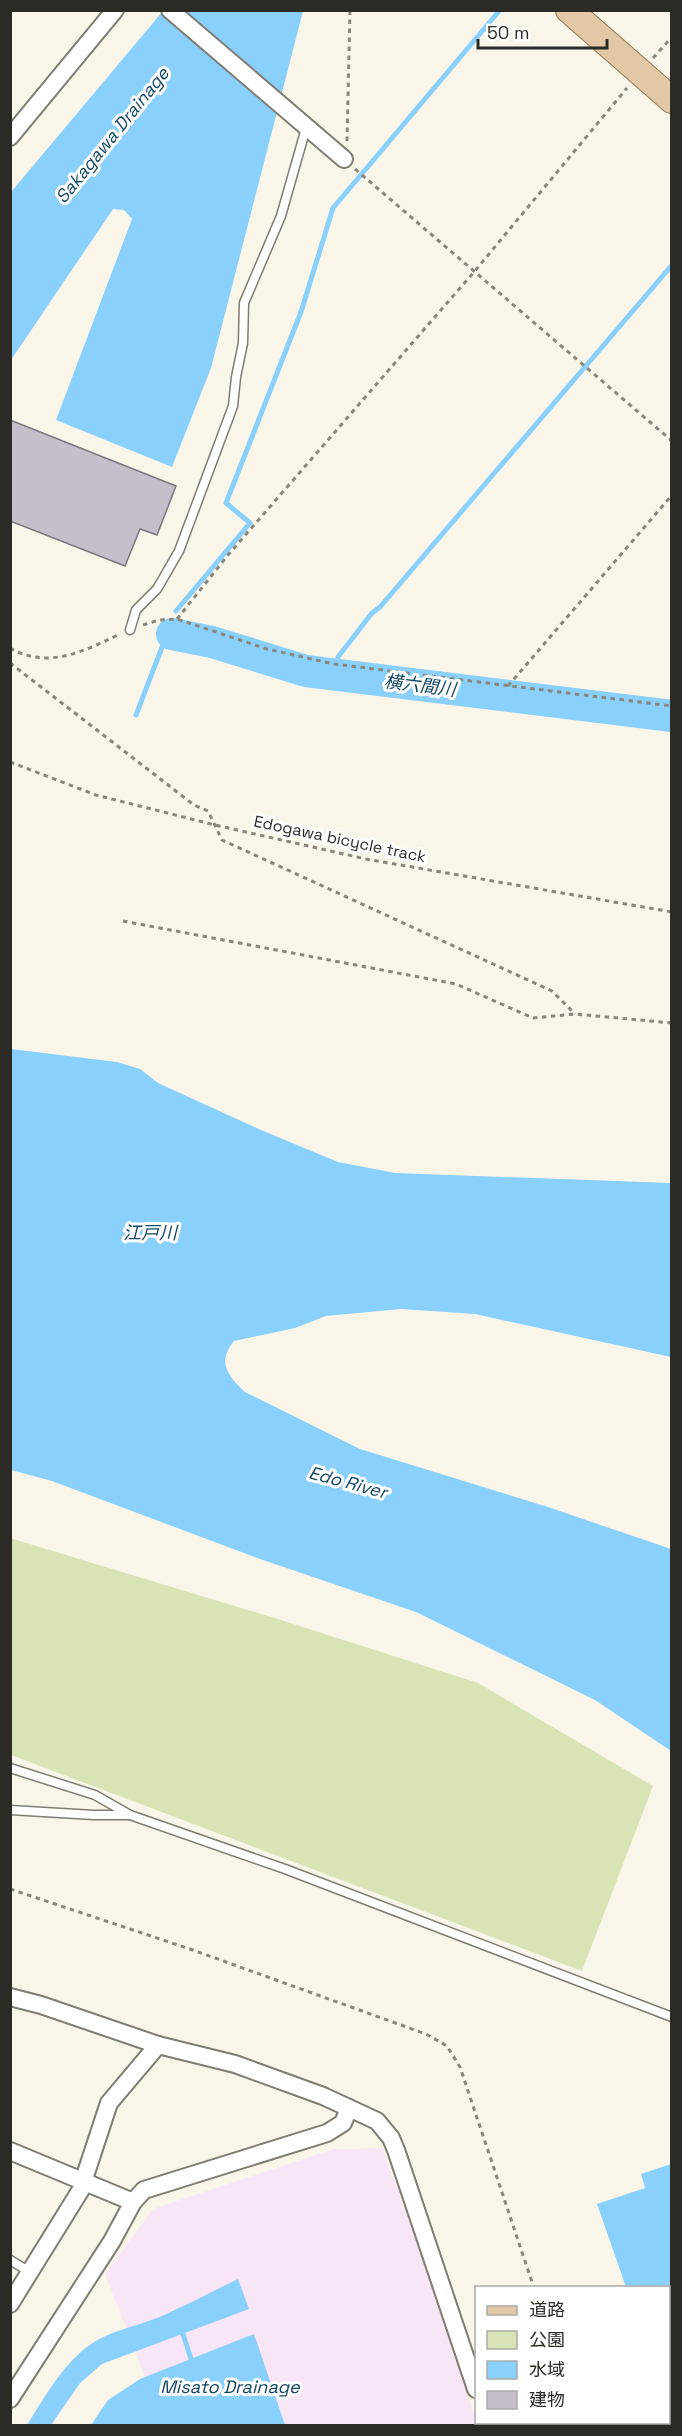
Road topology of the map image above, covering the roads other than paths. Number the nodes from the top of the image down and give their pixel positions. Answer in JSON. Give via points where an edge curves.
{"nodes":[{"id":1,"x":115,"y":10,"type":"edge"},
{"id":2,"x":170,"y":10,"type":"edge"},
{"id":3,"x":568,"y":10,"type":"edge"},
{"id":4,"x":672,"y":100,"type":"edge"},
{"id":5,"x":303,"y":125,"type":"junction"},
{"id":6,"x":10,"y":137,"type":"edge"},
{"id":7,"x":344,"y":159,"type":"road end"},
{"id":8,"x":130,"y":630,"type":"road end"},
{"id":9,"x":10,"y":1768,"type":"edge"},
{"id":10,"x":10,"y":1810,"type":"edge"},
{"id":11,"x":130,"y":1815,"type":"junction"},
{"id":12,"x":10,"y":1997,"type":"edge"},
{"id":13,"x":672,"y":2017,"type":"edge"},
{"id":14,"x":158,"y":2045,"type":"junction"},
{"id":15,"x":349,"y":2108,"type":"junction"},
{"id":16,"x":10,"y":2151,"type":"edge"},
{"id":17,"x":84,"y":2183,"type":"junction"},
{"id":18,"x":133,"y":2202,"type":"junction"},
{"id":19,"x":10,"y":2260,"type":"edge"},
{"id":20,"x":31,"y":2273,"type":"junction"},
{"id":21,"x":10,"y":2304,"type":"edge"},
{"id":22,"x":475,"y":2383,"type":"edge"},
{"id":23,"x":10,"y":2399,"type":"edge"}],
"edges":[{"from":1,"to":6,"type":"street"},
{"from":2,"to":5,"type":"street"},
{"from":3,"to":4,"type":"main road"},
{"from":5,"to":7,"type":"street"},
{"from":5,"to":8,"type":"lane","via":[[281,216],[244,303],[243,343],[233,406],[179,551],[157,589],[136,610]]},
{"from":9,"to":11,"type":"lane","via":[[96,1795]]},
{"from":10,"to":11,"type":"lane"},
{"from":11,"to":13,"type":"lane","via":[[285,1869]]},
{"from":12,"to":14,"type":"street"},
{"from":14,"to":15,"type":"street","via":[[235,2064]]},
{"from":14,"to":17,"type":"street","via":[[109,2103]]},
{"from":15,"to":18,"type":"street","via":[[337,2128],[144,2190]]},
{"from":15,"to":22,"type":"street","via":[[377,2121],[393,2144]]},
{"from":16,"to":17,"type":"street"},
{"from":17,"to":18,"type":"street"},
{"from":17,"to":20,"type":"street"},
{"from":18,"to":23,"type":"street"},
{"from":19,"to":20,"type":"lane"},
{"from":20,"to":21,"type":"street"}]}
